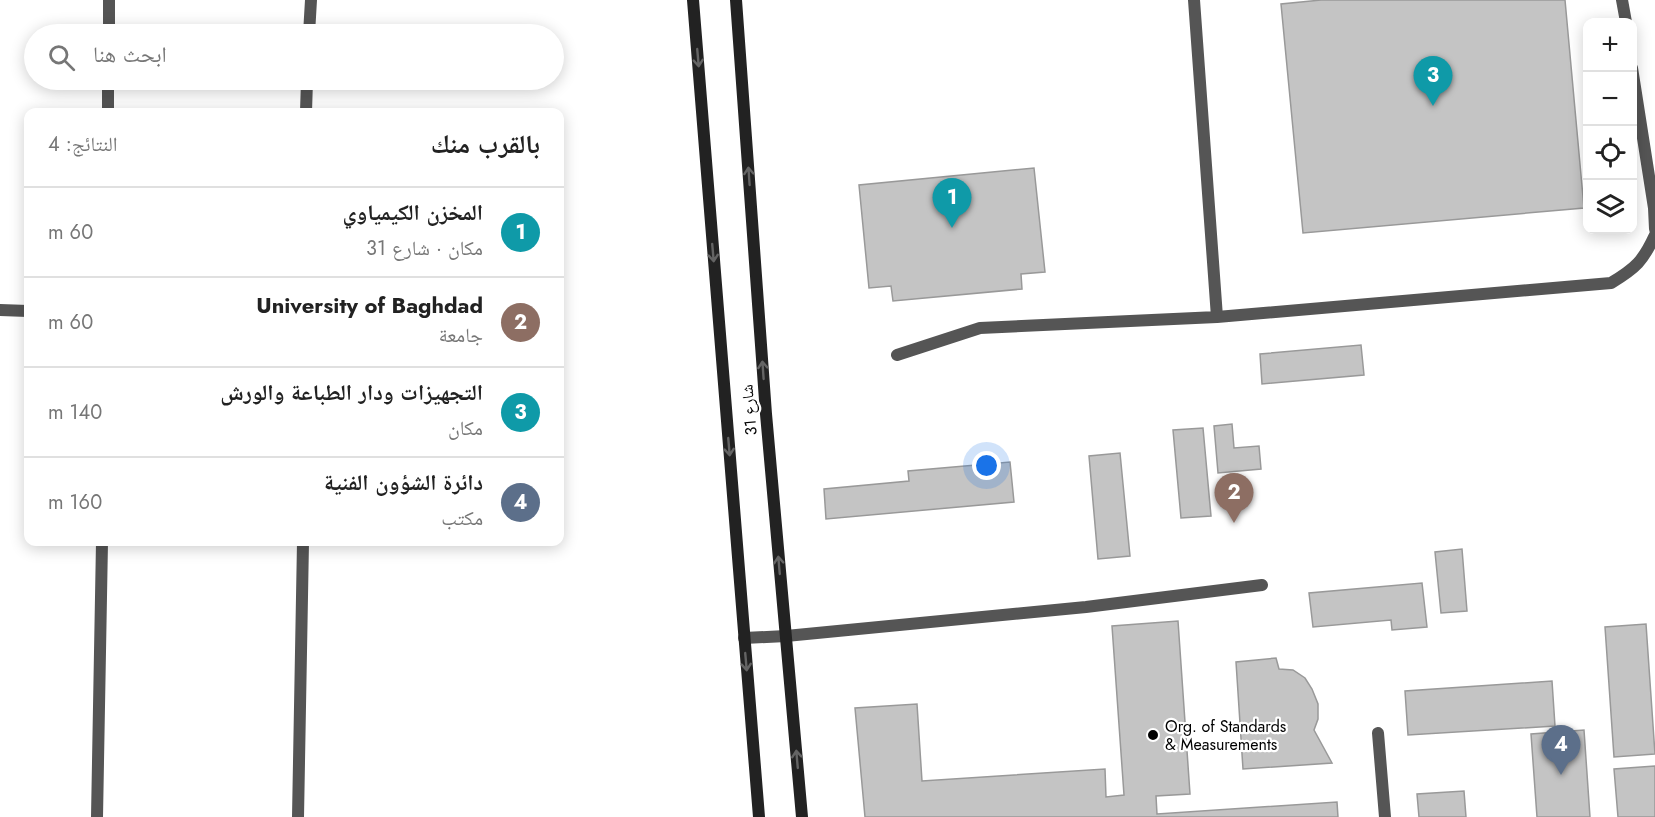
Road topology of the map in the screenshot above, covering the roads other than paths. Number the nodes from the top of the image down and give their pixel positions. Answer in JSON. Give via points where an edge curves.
{"nodes":[{"id":1,"x":109,"y":0,"type":"edge"},
{"id":2,"x":311,"y":0,"type":"edge"},
{"id":3,"x":693,"y":0,"type":"edge"},
{"id":4,"x":736,"y":0,"type":"edge"},
{"id":5,"x":1194,"y":0,"type":"edge"},
{"id":6,"x":1622,"y":0,"type":"edge"},
{"id":7,"x":1625,"y":18,"type":"edge"},
{"id":8,"x":109,"y":24,"type":"edge"},
{"id":9,"x":310,"y":24,"type":"edge"},
{"id":10,"x":1633,"y":72,"type":"edge"},
{"id":11,"x":108,"y":90,"type":"edge"},
{"id":12,"x":307,"y":90,"type":"edge"},
{"id":13,"x":108,"y":108,"type":"edge"},
{"id":14,"x":306,"y":108,"type":"edge"},
{"id":15,"x":1655,"y":229,"type":"edge"},
{"id":16,"x":1655,"y":235,"type":"edge"},
{"id":17,"x":0,"y":310,"type":"edge"},
{"id":18,"x":24,"y":311,"type":"edge"},
{"id":19,"x":1217,"y":317,"type":"junction"},
{"id":20,"x":897,"y":355,"type":"dead end"},
{"id":21,"x":102,"y":546,"type":"edge"},
{"id":22,"x":303,"y":546,"type":"edge"},
{"id":23,"x":1262,"y":585,"type":"dead end"},
{"id":24,"x":786,"y":636,"type":"junction"},
{"id":25,"x":744,"y":638,"type":"junction"},
{"id":26,"x":1378,"y":733,"type":"dead end"},
{"id":27,"x":97,"y":817,"type":"edge"},
{"id":28,"x":298,"y":817,"type":"edge"},
{"id":29,"x":759,"y":817,"type":"edge"},
{"id":30,"x":802,"y":817,"type":"edge"},
{"id":31,"x":1385,"y":817,"type":"edge"}],
"edges":[{"from":1,"to":8,"type":"street"},
{"from":2,"to":9,"type":"street"},
{"from":3,"to":25,"type":"street","name":"شارع 31","one_way":true},
{"from":24,"to":4,"type":"street","name":"شارع 31","one_way":true},
{"from":5,"to":19,"type":"street"},
{"from":6,"to":7,"type":"street"},
{"from":10,"to":15,"type":"street"},
{"from":11,"to":13,"type":"street"},
{"from":12,"to":14,"type":"street"},
{"from":16,"to":19,"type":"street","via":[[1633,269],[1611,283]]},
{"from":17,"to":18,"type":"street"},
{"from":19,"to":20,"type":"street","via":[[980,328]]},
{"from":21,"to":27,"type":"street"},
{"from":22,"to":28,"type":"street"},
{"from":23,"to":24,"type":"street","via":[[1086,607]]},
{"from":24,"to":25,"type":"street"},
{"from":30,"to":24,"type":"street","name":"شارع 31","one_way":true},
{"from":25,"to":29,"type":"street","name":"شارع 31","one_way":true},
{"from":26,"to":31,"type":"street"}]}
